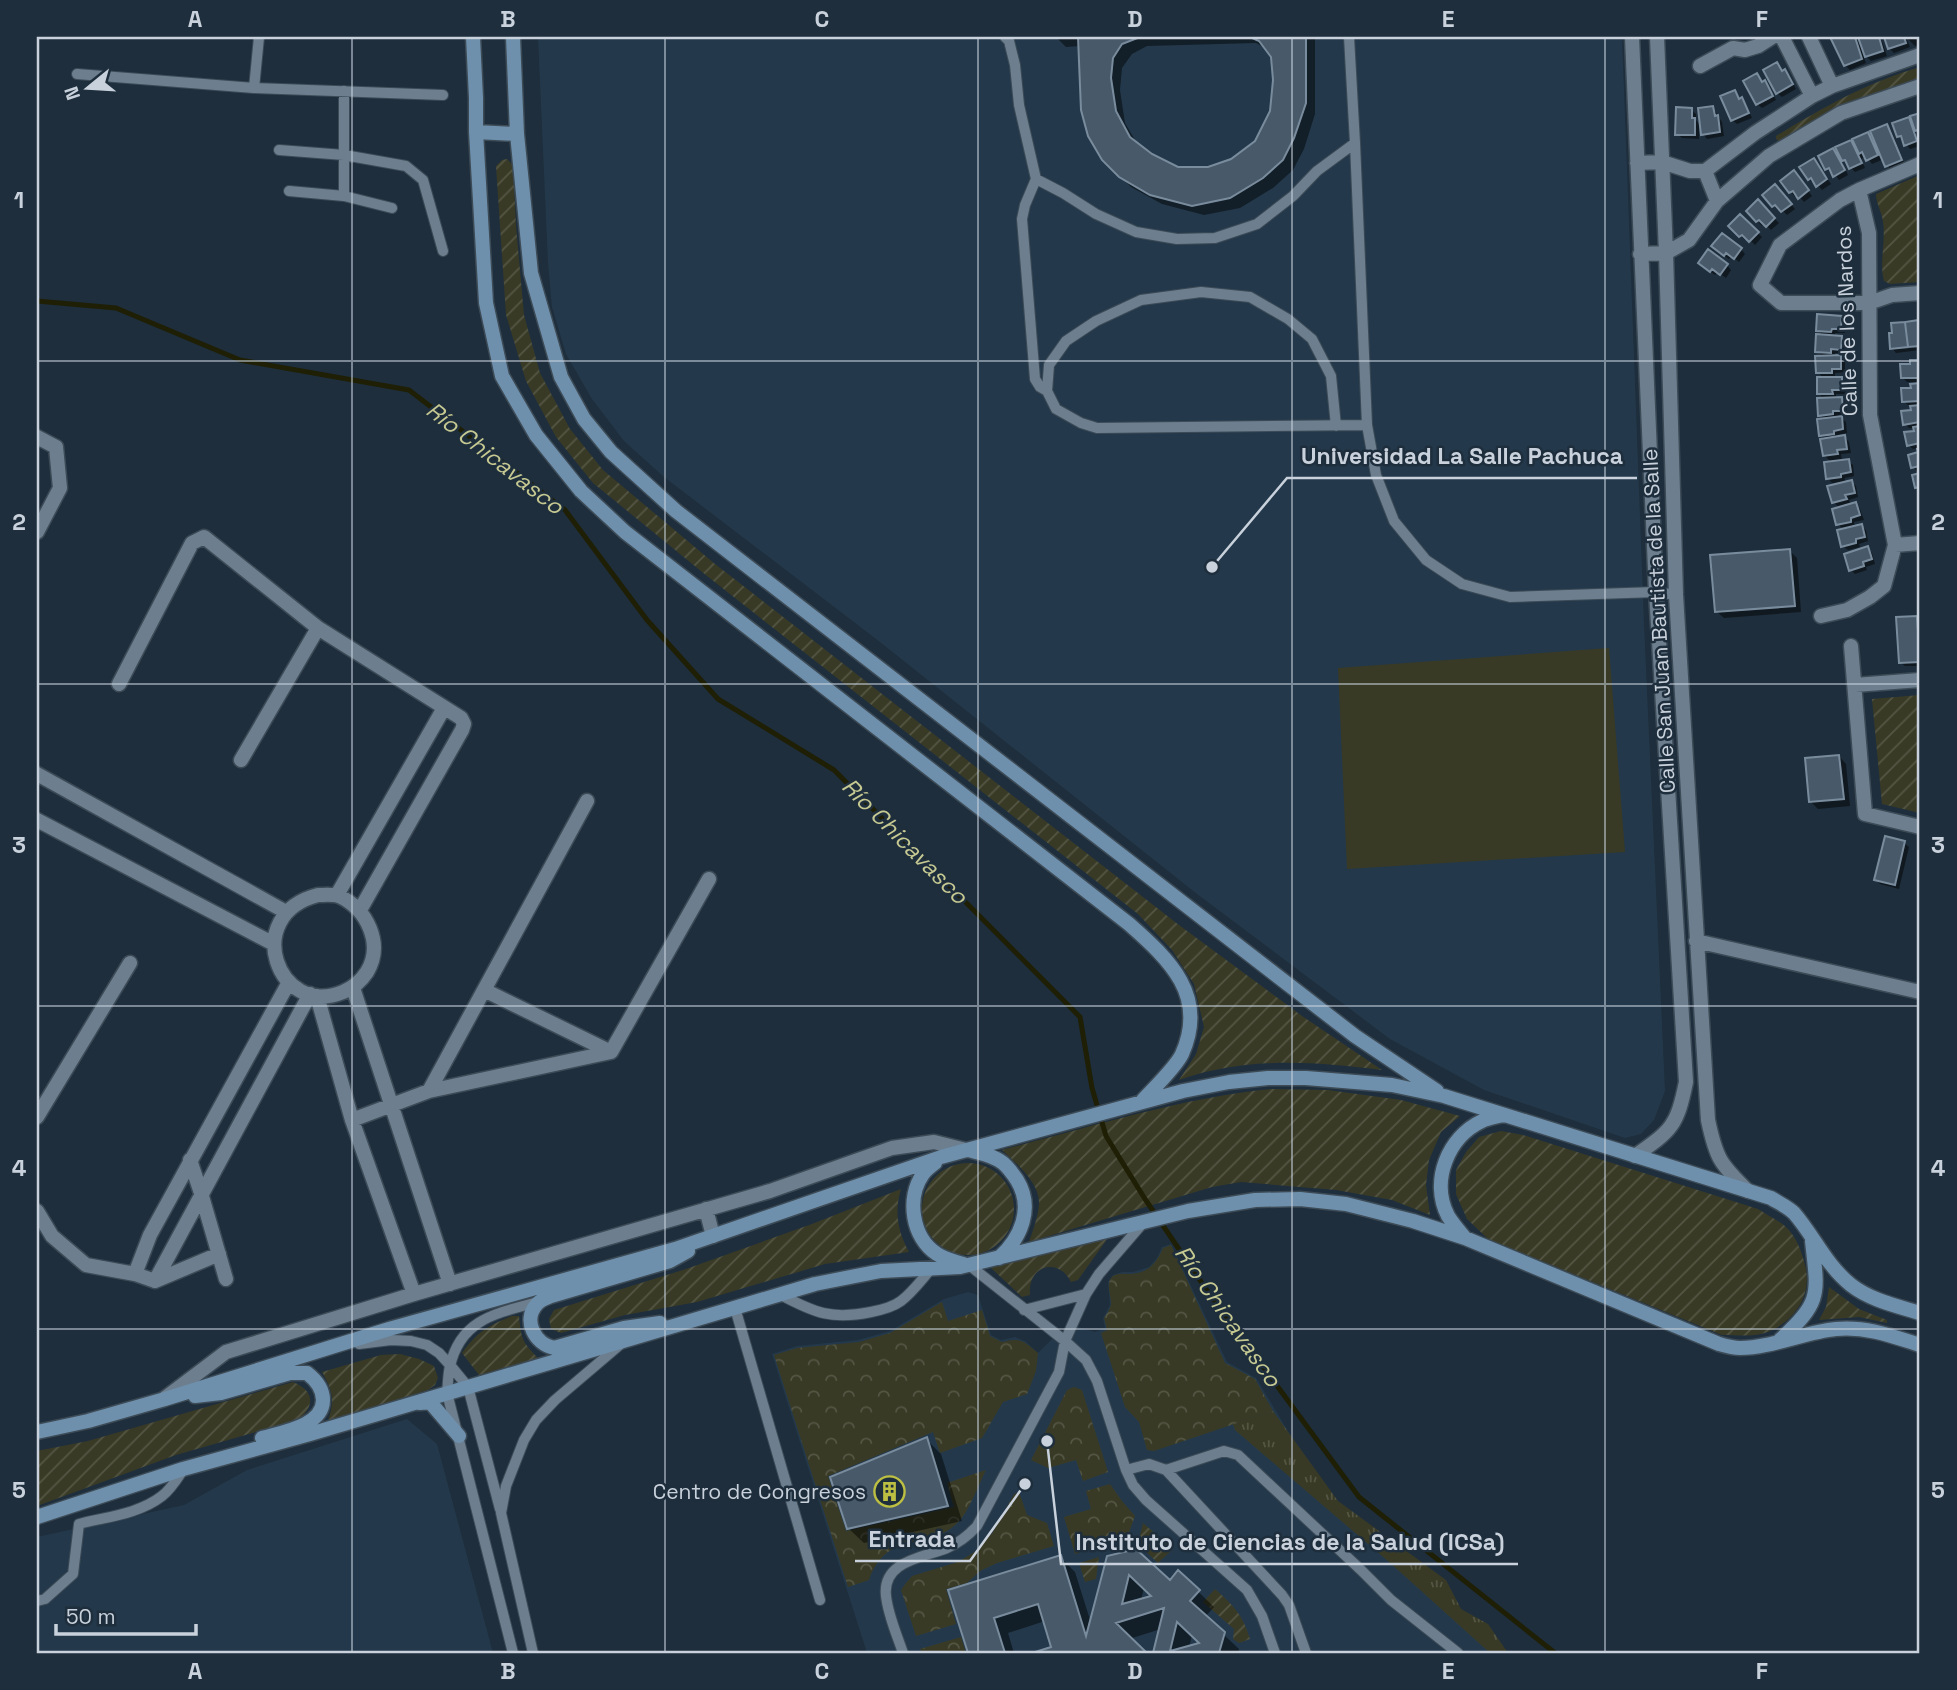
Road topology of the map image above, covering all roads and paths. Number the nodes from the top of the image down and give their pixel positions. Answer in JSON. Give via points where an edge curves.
{"nodes":[{"id":1,"x":259,"y":37,"type":"edge"},
{"id":2,"x":473,"y":37,"type":"edge"},
{"id":3,"x":513,"y":37,"type":"edge"},
{"id":4,"x":1005,"y":37,"type":"edge"},
{"id":5,"x":1349,"y":37,"type":"edge"},
{"id":6,"x":1632,"y":37,"type":"edge"},
{"id":7,"x":1657,"y":37,"type":"edge"},
{"id":8,"x":1772,"y":37,"type":"edge"},
{"id":9,"x":1782,"y":37,"type":"edge"},
{"id":10,"x":1809,"y":37,"type":"edge"},
{"id":11,"x":1731,"y":43,"type":"edge"},
{"id":12,"x":1920,"y":55,"type":"edge"},
{"id":13,"x":1700,"y":66,"type":"dead end"},
{"id":14,"x":77,"y":74,"type":"dead end"},
{"id":15,"x":1832,"y":86,"type":"junction"},
{"id":16,"x":1920,"y":86,"type":"edge"},
{"id":17,"x":254,"y":88,"type":"junction"},
{"id":18,"x":344,"y":91,"type":"junction"},
{"id":19,"x":443,"y":95,"type":"dead end"},
{"id":20,"x":1812,"y":96,"type":"junction"},
{"id":21,"x":476,"y":132,"type":"junction"},
{"id":22,"x":1755,"y":133,"type":"junction"},
{"id":23,"x":517,"y":134,"type":"junction"},
{"id":24,"x":1355,"y":143,"type":"junction"},
{"id":25,"x":279,"y":149,"type":"dead end"},
{"id":26,"x":344,"y":155,"type":"junction"},
{"id":27,"x":1769,"y":156,"type":"junction"},
{"id":28,"x":1662,"y":162,"type":"junction"},
{"id":29,"x":1637,"y":163,"type":"junction"},
{"id":30,"x":1920,"y":164,"type":"edge"},
{"id":31,"x":1705,"y":171,"type":"junction"},
{"id":32,"x":1036,"y":179,"type":"junction"},
{"id":33,"x":1859,"y":190,"type":"junction"},
{"id":34,"x":289,"y":191,"type":"dead end"},
{"id":35,"x":344,"y":196,"type":"junction"},
{"id":36,"x":1717,"y":201,"type":"junction"},
{"id":37,"x":392,"y":208,"type":"dead end"},
{"id":38,"x":443,"y":251,"type":"dead end"},
{"id":39,"x":1666,"y":253,"type":"junction"},
{"id":40,"x":1640,"y":254,"type":"junction"},
{"id":41,"x":1920,"y":293,"type":"edge"},
{"id":42,"x":1869,"y":303,"type":"junction"},
{"id":43,"x":1047,"y":391,"type":"junction"},
{"id":44,"x":1367,"y":425,"type":"junction"},
{"id":45,"x":1336,"y":426,"type":"junction"},
{"id":46,"x":37,"y":437,"type":"edge"},
{"id":47,"x":37,"y":532,"type":"edge"},
{"id":48,"x":1920,"y":543,"type":"edge"},
{"id":49,"x":1895,"y":545,"type":"junction"},
{"id":50,"x":1656,"y":592,"type":"junction"},
{"id":51,"x":1676,"y":595,"type":"junction"},
{"id":52,"x":1821,"y":616,"type":"dead end"},
{"id":53,"x":318,"y":628,"type":"junction"},
{"id":54,"x":1850,"y":646,"type":"dead end"},
{"id":55,"x":1920,"y":680,"type":"edge"},
{"id":56,"x":119,"y":684,"type":"dead end"},
{"id":57,"x":1855,"y":685,"type":"junction"},
{"id":58,"x":444,"y":708,"type":"junction"},
{"id":59,"x":240,"y":760,"type":"dead end"},
{"id":60,"x":37,"y":775,"type":"edge"},
{"id":61,"x":587,"y":801,"type":"dead end"},
{"id":62,"x":37,"y":820,"type":"edge"},
{"id":63,"x":1920,"y":827,"type":"edge"},
{"id":64,"x":709,"y":879,"type":"dead end"},
{"id":65,"x":337,"y":895,"type":"junction"},
{"id":66,"x":360,"y":910,"type":"junction"},
{"id":67,"x":286,"y":912,"type":"junction"},
{"id":68,"x":1696,"y":942,"type":"junction"},
{"id":69,"x":274,"y":944,"type":"junction"},
{"id":70,"x":130,"y":963,"type":"dead end"},
{"id":71,"x":289,"y":982,"type":"junction"},
{"id":72,"x":353,"y":988,"type":"junction"},
{"id":73,"x":484,"y":990,"type":"junction"},
{"id":74,"x":1920,"y":992,"type":"edge"},
{"id":75,"x":313,"y":995,"type":"junction"},
{"id":76,"x":611,"y":1052,"type":"junction"},
{"id":77,"x":429,"y":1091,"type":"junction"},
{"id":78,"x":1444,"y":1096,"type":"junction"},
{"id":79,"x":1142,"y":1101,"type":"junction"},
{"id":80,"x":392,"y":1106,"type":"junction"},
{"id":81,"x":1503,"y":1115,"type":"junction"},
{"id":82,"x":37,"y":1117,"type":"edge"},
{"id":83,"x":352,"y":1120,"type":"junction"},
{"id":84,"x":966,"y":1150,"type":"junction"},
{"id":85,"x":1636,"y":1156,"type":"junction"},
{"id":86,"x":941,"y":1157,"type":"junction"},
{"id":87,"x":190,"y":1160,"type":"junction"},
{"id":88,"x":1748,"y":1191,"type":"junction"},
{"id":89,"x":201,"y":1194,"type":"junction"},
{"id":90,"x":706,"y":1209,"type":"junction"},
{"id":91,"x":37,"y":1211,"type":"edge"},
{"id":92,"x":1149,"y":1222,"type":"junction"},
{"id":93,"x":1811,"y":1235,"type":"junction"},
{"id":94,"x":713,"y":1236,"type":"junction"},
{"id":95,"x":1465,"y":1238,"type":"junction"},
{"id":96,"x":219,"y":1254,"type":"junction"},
{"id":97,"x":998,"y":1259,"type":"junction"},
{"id":98,"x":969,"y":1265,"type":"junction"},
{"id":99,"x":932,"y":1268,"type":"junction"},
{"id":100,"x":135,"y":1274,"type":"junction"},
{"id":101,"x":226,"y":1279,"type":"dead end"},
{"id":102,"x":155,"y":1281,"type":"junction"},
{"id":103,"x":450,"y":1284,"type":"junction"},
{"id":104,"x":414,"y":1294,"type":"junction"},
{"id":105,"x":781,"y":1294,"type":"junction"},
{"id":106,"x":1086,"y":1294,"type":"junction"},
{"id":107,"x":538,"y":1302,"type":"junction"},
{"id":108,"x":735,"y":1308,"type":"junction"},
{"id":109,"x":1024,"y":1310,"type":"junction"},
{"id":110,"x":1920,"y":1313,"type":"edge"},
{"id":111,"x":699,"y":1319,"type":"junction"},
{"id":112,"x":626,"y":1340,"type":"junction"},
{"id":113,"x":1065,"y":1341,"type":"junction"},
{"id":114,"x":1779,"y":1341,"type":"junction"},
{"id":115,"x":1920,"y":1345,"type":"edge"},
{"id":116,"x":333,"y":1346,"type":"junction"},
{"id":117,"x":450,"y":1366,"type":"junction"},
{"id":118,"x":468,"y":1387,"type":"junction"},
{"id":119,"x":447,"y":1393,"type":"junction"},
{"id":120,"x":165,"y":1399,"type":"junction"},
{"id":121,"x":412,"y":1404,"type":"junction"},
{"id":122,"x":37,"y":1432,"type":"edge"},
{"id":123,"x":459,"y":1436,"type":"junction"},
{"id":124,"x":183,"y":1469,"type":"junction"},
{"id":125,"x":1126,"y":1471,"type":"junction"},
{"id":126,"x":1166,"y":1471,"type":"junction"},
{"id":127,"x":72,"y":1505,"type":"junction"},
{"id":128,"x":501,"y":1513,"type":"junction"},
{"id":129,"x":37,"y":1517,"type":"edge"},
{"id":130,"x":79,"y":1524,"type":"junction"},
{"id":131,"x":820,"y":1600,"type":"dead end"},
{"id":132,"x":37,"y":1601,"type":"edge"},
{"id":133,"x":513,"y":1653,"type":"edge"},
{"id":134,"x":533,"y":1653,"type":"edge"},
{"id":135,"x":903,"y":1653,"type":"edge"},
{"id":136,"x":1275,"y":1653,"type":"edge"},
{"id":137,"x":1306,"y":1653,"type":"edge"},
{"id":138,"x":1458,"y":1653,"type":"edge"}],
"edges":[{"from":1,"to":17,"type":"lane"},
{"from":2,"to":21,"type":"main road"},
{"from":3,"to":23,"type":"main road"},
{"from":4,"to":32,"type":"lane","via":[[1015,65]]},
{"from":5,"to":24,"type":"lane"},
{"from":6,"to":29,"type":"street","name":"Calle San Juan Bautista de la Salle"},
{"from":7,"to":28,"type":"street","name":"Calle San Juan Bautista de la Salle"},
{"from":8,"to":11,"type":"street","via":[[1745,50]]},
{"from":9,"to":20,"type":"street"},
{"from":10,"to":15,"type":"street"},
{"from":11,"to":13,"type":"street"},
{"from":12,"to":15,"type":"street"},
{"from":14,"to":17,"type":"lane"},
{"from":15,"to":20,"type":"street"},
{"from":16,"to":27,"type":"street","via":[[1841,113]]},
{"from":17,"to":18,"type":"lane"},
{"from":18,"to":19,"type":"lane"},
{"from":18,"to":26,"type":"lane"},
{"from":20,"to":22,"type":"street"},
{"from":21,"to":23,"type":"main road"},
{"from":21,"to":79,"type":"main road","via":[[486,303],[502,376],[536,435],[581,491],[625,532],[1161,951],[1185,986],[1191,1020],[1181,1056]]},
{"from":22,"to":27,"type":"street"},
{"from":22,"to":31,"type":"street"},
{"from":23,"to":78,"type":"main road","via":[[531,273],[561,377],[584,419],[611,452],[676,511],[1354,1036]]},
{"from":24,"to":32,"type":"lane","via":[[1257,223],[1215,239],[1136,232]]},
{"from":24,"to":44,"type":"lane"},
{"from":25,"to":26,"type":"lane"},
{"from":26,"to":35,"type":"lane"},
{"from":26,"to":38,"type":"lane","via":[[406,166],[423,180]]},
{"from":27,"to":36,"type":"street"},
{"from":28,"to":29,"type":"street"},
{"from":28,"to":31,"type":"street"},
{"from":28,"to":39,"type":"street","name":"Calle San Juan Bautista de la Salle"},
{"from":29,"to":40,"type":"street","name":"Calle San Juan Bautista de la Salle"},
{"from":30,"to":33,"type":"street"},
{"from":31,"to":36,"type":"street"},
{"from":32,"to":43,"type":"lane","via":[[1022,219],[1034,379]]},
{"from":33,"to":42,"type":"street","name":"Calle de los Nardos","via":[[1869,233]]},
{"from":33,"to":42,"type":"street","via":[[1780,245],[1760,285],[1781,303]]},
{"from":34,"to":35,"type":"lane"},
{"from":35,"to":37,"type":"lane"},
{"from":36,"to":39,"type":"street","via":[[1689,240]]},
{"from":39,"to":40,"type":"street"},
{"from":39,"to":51,"type":"street","name":"Calle San Juan Bautista de la Salle"},
{"from":40,"to":50,"type":"street","name":"Calle San Juan Bautista de la Salle"},
{"from":41,"to":42,"type":"street"},
{"from":42,"to":49,"type":"street","name":"Calle de los Nardos","via":[[1870,415]]},
{"from":43,"to":45,"type":"lane","via":[[1056,409],[1097,428]]},
{"from":43,"to":45,"type":"lane","via":[[1049,365],[1066,341],[1141,300],[1201,292],[1250,297],[1312,339],[1331,376]]},
{"from":44,"to":45,"type":"lane"},
{"from":44,"to":50,"type":"lane","via":[[1376,475],[1394,521],[1426,560],[1462,584],[1510,597]]},
{"from":46,"to":47,"type":"street","via":[[56,447],[60,488]]},
{"from":48,"to":49,"type":"street"},
{"from":49,"to":52,"type":"street","name":"Calle de los Nardos","via":[[1884,586],[1847,610]]},
{"from":50,"to":51,"type":"lane"},
{"from":50,"to":85,"type":"street","name":"Calle San Juan Bautista de la Salle","via":[[1686,1082],[1672,1126]]},
{"from":51,"to":68,"type":"street","name":"Calle San Juan Bautista de la Salle"},
{"from":53,"to":56,"type":"street","via":[[204,537],[192,543]]},
{"from":53,"to":58,"type":"street"},
{"from":53,"to":59,"type":"street"},
{"from":54,"to":57,"type":"street"},
{"from":55,"to":57,"type":"street"},
{"from":57,"to":63,"type":"street","via":[[1865,814]]},
{"from":58,"to":65,"type":"street"},
{"from":58,"to":66,"type":"street","via":[[461,718],[463,730]]},
{"from":60,"to":67,"type":"street"},
{"from":61,"to":73,"type":"street"},
{"from":62,"to":69,"type":"street"},
{"from":64,"to":76,"type":"street"},
{"from":65,"to":66,"type":"street"},
{"from":65,"to":67,"type":"street","via":[[306,898]]},
{"from":66,"to":72,"type":"street","via":[[371,929],[374,950],[368,971]]},
{"from":67,"to":69,"type":"street"},
{"from":68,"to":74,"type":"street"},
{"from":68,"to":88,"type":"street","name":"Calle San Juan Bautista de la Salle","via":[[1708,1120],[1725,1169]]},
{"from":69,"to":71,"type":"street","via":[[275,961]]},
{"from":70,"to":82,"type":"street"},
{"from":71,"to":75,"type":"street"},
{"from":71,"to":87,"type":"street"},
{"from":72,"to":75,"type":"street","via":[[333,996]]},
{"from":72,"to":80,"type":"street"},
{"from":73,"to":76,"type":"street"},
{"from":73,"to":77,"type":"street"},
{"from":75,"to":83,"type":"street"},
{"from":75,"to":89,"type":"street"},
{"from":76,"to":77,"type":"street"},
{"from":77,"to":80,"type":"street"},
{"from":78,"to":79,"type":"main road","via":[[1392,1085],[1268,1078]]},
{"from":78,"to":81,"type":"main road"},
{"from":79,"to":84,"type":"main road"},
{"from":80,"to":83,"type":"street"},
{"from":80,"to":103,"type":"street"},
{"from":81,"to":85,"type":"main road"},
{"from":81,"to":95,"type":"main road","via":[[1464,1133],[1445,1160],[1441,1195],[1448,1215]]},
{"from":83,"to":104,"type":"street"},
{"from":84,"to":86,"type":"main road"},
{"from":84,"to":90,"type":"street","via":[[934,1142],[892,1148]]},
{"from":84,"to":97,"type":"main road","via":[[1004,1163],[1020,1186],[1023,1221],[1011,1247]]},
{"from":85,"to":88,"type":"main road"},
{"from":86,"to":94,"type":"main road"},
{"from":86,"to":98,"type":"main road","via":[[916,1186],[914,1218],[936,1253]]},
{"from":87,"to":89,"type":"street"},
{"from":87,"to":100,"type":"street"},
{"from":88,"to":93,"type":"main road","via":[[1792,1211]]},
{"from":89,"to":96,"type":"street"},
{"from":89,"to":102,"type":"street"},
{"from":90,"to":94,"type":"street"},
{"from":90,"to":103,"type":"street"},
{"from":91,"to":100,"type":"street","via":[[52,1236],[86,1265]]},
{"from":92,"to":95,"type":"main road","via":[[1255,1200],[1300,1199],[1346,1203]]},
{"from":92,"to":97,"type":"main road"},
{"from":92,"to":106,"type":"lane"},
{"from":93,"to":110,"type":"main road","via":[[1852,1286],[1877,1300]]},
{"from":93,"to":114,"type":"main road","via":[[1817,1284],[1813,1304]]},
{"from":94,"to":107,"type":"main road","via":[[670,1261]]},
{"from":94,"to":116,"type":"main road"},
{"from":95,"to":114,"type":"main road","via":[[1719,1344],[1739,1348]]},
{"from":96,"to":101,"type":"street"},
{"from":96,"to":102,"type":"street"},
{"from":97,"to":98,"type":"main road"},
{"from":98,"to":99,"type":"main road"},
{"from":98,"to":109,"type":"lane"},
{"from":99,"to":105,"type":"main road","via":[[881,1271]]},
{"from":99,"to":105,"type":"lane","via":[[900,1302],[852,1316],[828,1315]]},
{"from":100,"to":102,"type":"street"},
{"from":103,"to":104,"type":"street"},
{"from":104,"to":120,"type":"street","via":[[226,1352]]},
{"from":105,"to":108,"type":"main road"},
{"from":106,"to":109,"type":"lane"},
{"from":106,"to":113,"type":"lane"},
{"from":107,"to":111,"type":"main road","via":[[531,1312],[533,1332],[539,1342],[554,1348],[624,1328]]},
{"from":107,"to":117,"type":"lane","via":[[475,1324]]},
{"from":108,"to":111,"type":"main road"},
{"from":108,"to":131,"type":"lane"},
{"from":109,"to":113,"type":"lane"},
{"from":111,"to":112,"type":"main road"},
{"from":112,"to":118,"type":"main road"},
{"from":112,"to":128,"type":"lane","via":[[536,1420],[516,1458]]},
{"from":113,"to":125,"type":"lane","via":[[1086,1360],[1097,1381]]},
{"from":113,"to":135,"type":"lane","via":[[1059,1372],[977,1526],[949,1548],[892,1571],[886,1598]]},
{"from":114,"to":115,"type":"main road","via":[[1838,1328],[1868,1329]]},
{"from":116,"to":117,"type":"lane","via":[[411,1341],[427,1345]]},
{"from":116,"to":120,"type":"main road"},
{"from":117,"to":118,"type":"lane"},
{"from":117,"to":119,"type":"lane"},
{"from":118,"to":119,"type":"main road"},
{"from":118,"to":128,"type":"lane"},
{"from":119,"to":121,"type":"main road"},
{"from":119,"to":123,"type":"lane"},
{"from":120,"to":122,"type":"main road"},
{"from":120,"to":124,"type":"main road","via":[[221,1393],[290,1373],[307,1373],[322,1394],[318,1416],[305,1424]]},
{"from":121,"to":123,"type":"main road","via":[[430,1402]]},
{"from":121,"to":124,"type":"main road"},
{"from":123,"to":133,"type":"lane"},
{"from":124,"to":127,"type":"main road"},
{"from":124,"to":130,"type":"lane","via":[[152,1502]]},
{"from":125,"to":126,"type":"lane","via":[[1149,1464]]},
{"from":125,"to":136,"type":"lane","via":[[1146,1500],[1247,1590]]},
{"from":126,"to":137,"type":"lane","via":[[1282,1595]]},
{"from":126,"to":138,"type":"lane","via":[[1224,1451],[1238,1455],[1391,1600]]},
{"from":127,"to":129,"type":"main road"},
{"from":127,"to":130,"type":"lane"},
{"from":128,"to":134,"type":"lane"},
{"from":130,"to":132,"type":"lane","via":[[73,1574]]}]}
